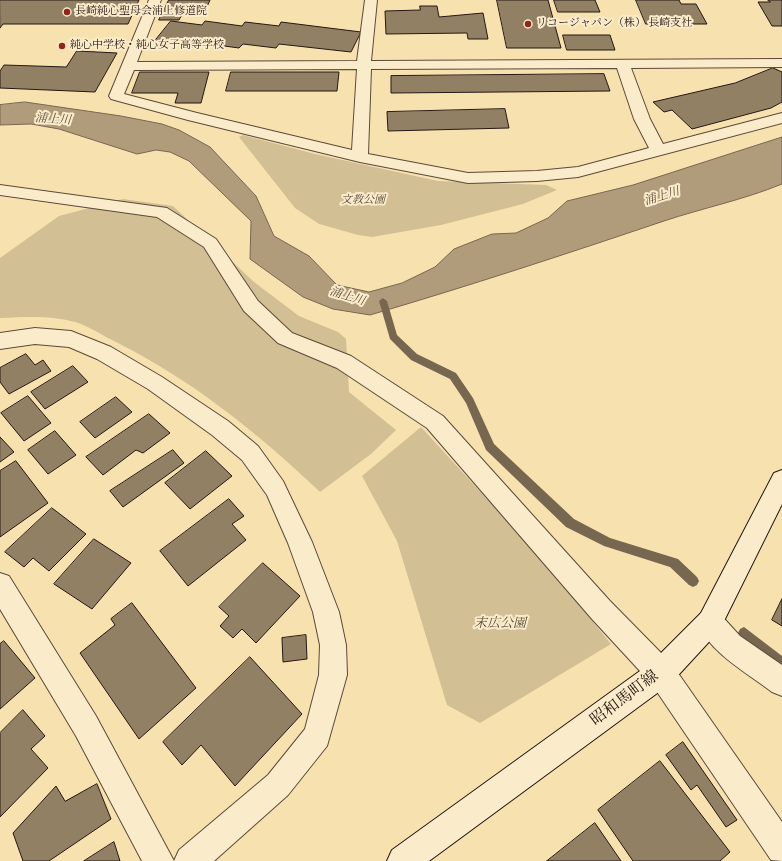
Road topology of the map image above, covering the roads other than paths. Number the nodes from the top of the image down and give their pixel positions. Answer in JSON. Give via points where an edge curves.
{"nodes":[{"id":1,"x":155,"y":0,"type":"edge"},
{"id":2,"x":371,"y":0,"type":"edge"},
{"id":3,"x":622,"y":63,"type":"junction"},
{"id":4,"x":782,"y":63,"type":"edge"},
{"id":5,"x":364,"y":64,"type":"junction"},
{"id":6,"x":130,"y":66,"type":"junction"},
{"id":7,"x":782,"y":118,"type":"edge"},
{"id":8,"x":659,"y":152,"type":"junction"},
{"id":9,"x":360,"y":157,"type":"junction"},
{"id":10,"x":0,"y":190,"type":"edge"},
{"id":11,"x":0,"y":341,"type":"edge"},
{"id":12,"x":779,"y":495,"type":"edge"},
{"id":13,"x":0,"y":585,"type":"edge"},
{"id":14,"x":710,"y":622,"type":"junction"},
{"id":15,"x":660,"y":673,"type":"junction"},
{"id":16,"x":782,"y":682,"type":"edge"},
{"id":17,"x":782,"y":849,"type":"edge"},
{"id":18,"x":159,"y":861,"type":"edge"},
{"id":19,"x":190,"y":861,"type":"edge"},
{"id":20,"x":403,"y":861,"type":"edge"}],
"edges":[{"from":1,"to":6,"type":"street"},
{"from":2,"to":5,"type":"street"},
{"from":3,"to":4,"type":"street"},
{"from":3,"to":5,"type":"street"},
{"from":3,"to":8,"type":"street","via":[[642,118]]},
{"from":5,"to":6,"type":"street"},
{"from":5,"to":9,"type":"street"},
{"from":6,"to":9,"type":"street","via":[[116,96]]},
{"from":7,"to":8,"type":"street"},
{"from":8,"to":9,"type":"street","via":[[578,172],[476,178]]},
{"from":10,"to":15,"type":"street","via":[[161,212],[210,243],[251,306],[285,338],[344,362],[435,422]]},
{"from":11,"to":19,"type":"street","via":[[35,336],[71,339],[104,353],[155,383],[220,428],[250,453],[275,488],[300,542],[326,612],[333,645],[333,675],[317,736],[278,785]]},
{"from":12,"to":14,"type":"street","name":"昭和馬町線"},
{"from":13,"to":18,"type":"street","via":[[86,726]]},
{"from":14,"to":15,"type":"street","name":"昭和馬町線"},
{"from":14,"to":16,"type":"street","via":[[731,645]]},
{"from":15,"to":17,"type":"street"},
{"from":15,"to":20,"type":"street","name":"昭和馬町線"}]}
